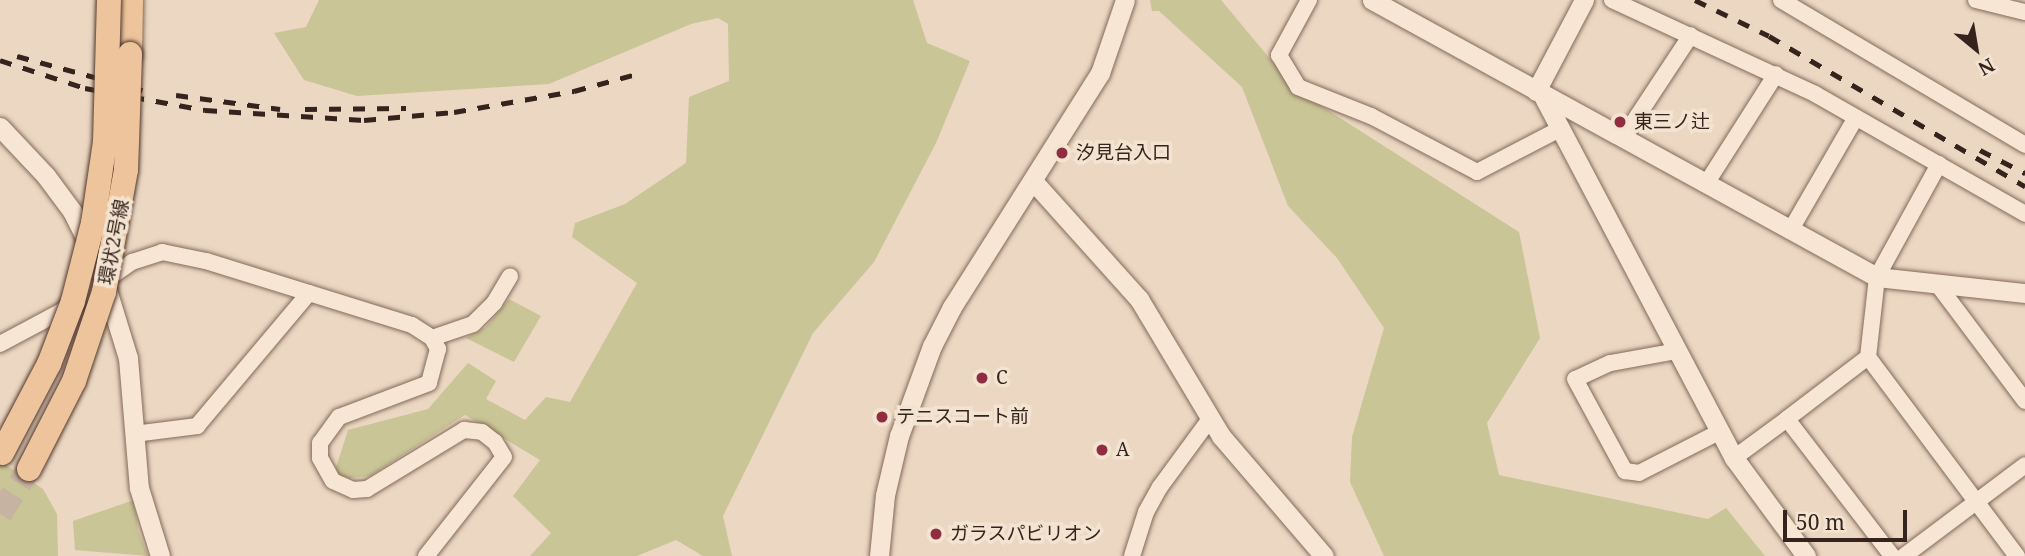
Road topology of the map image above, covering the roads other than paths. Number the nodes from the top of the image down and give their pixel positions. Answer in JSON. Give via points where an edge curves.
{"nodes":[{"id":1,"x":109,"y":0,"type":"edge"},
{"id":2,"x":131,"y":0,"type":"edge"},
{"id":3,"x":1125,"y":0,"type":"edge"},
{"id":4,"x":1309,"y":0,"type":"edge"},
{"id":5,"x":1372,"y":0,"type":"edge"},
{"id":6,"x":1584,"y":0,"type":"edge"},
{"id":7,"x":1612,"y":0,"type":"edge"},
{"id":8,"x":1781,"y":0,"type":"edge"},
{"id":9,"x":1976,"y":0,"type":"edge"},
{"id":10,"x":2019,"y":7,"type":"edge"},
{"id":11,"x":1691,"y":35,"type":"junction"},
{"id":12,"x":1776,"y":74,"type":"junction"},
{"id":13,"x":1539,"y":92,"type":"junction"},
{"id":14,"x":1855,"y":119,"type":"junction"},
{"id":15,"x":0,"y":127,"type":"edge"},
{"id":16,"x":1560,"y":129,"type":"junction"},
{"id":17,"x":1623,"y":138,"type":"junction"},
{"id":18,"x":2025,"y":145,"type":"edge"},
{"id":19,"x":1939,"y":164,"type":"junction"},
{"id":20,"x":1033,"y":181,"type":"junction"},
{"id":21,"x":1706,"y":184,"type":"junction"},
{"id":22,"x":2025,"y":214,"type":"edge"},
{"id":23,"x":1790,"y":231,"type":"junction"},
{"id":24,"x":510,"y":276,"type":"dead end"},
{"id":25,"x":1877,"y":277,"type":"junction"},
{"id":26,"x":104,"y":281,"type":"junction"},
{"id":27,"x":1938,"y":285,"type":"junction"},
{"id":28,"x":309,"y":293,"type":"junction"},
{"id":29,"x":2025,"y":293,"type":"edge"},
{"id":30,"x":432,"y":338,"type":"junction"},
{"id":31,"x":0,"y":343,"type":"edge"},
{"id":32,"x":1677,"y":351,"type":"junction"},
{"id":33,"x":1868,"y":357,"type":"junction"},
{"id":34,"x":2025,"y":401,"type":"edge"},
{"id":35,"x":1210,"y":419,"type":"junction"},
{"id":36,"x":1787,"y":419,"type":"junction"},
{"id":37,"x":1719,"y":432,"type":"junction"},
{"id":38,"x":134,"y":434,"type":"junction"},
{"id":39,"x":2,"y":453,"type":"dead end"},
{"id":40,"x":1734,"y":458,"type":"junction"},
{"id":41,"x":2025,"y":465,"type":"edge"},
{"id":42,"x":29,"y":469,"type":"tunnel mouth"},
{"id":43,"x":1977,"y":502,"type":"junction"},
{"id":44,"x":160,"y":556,"type":"edge"},
{"id":45,"x":426,"y":556,"type":"edge"},
{"id":46,"x":879,"y":556,"type":"edge"},
{"id":47,"x":1132,"y":556,"type":"edge"},
{"id":48,"x":1324,"y":556,"type":"edge"},
{"id":49,"x":1806,"y":556,"type":"edge"},
{"id":50,"x":1892,"y":556,"type":"edge"},
{"id":51,"x":1904,"y":556,"type":"edge"},
{"id":52,"x":2017,"y":556,"type":"edge"}],
"edges":[{"from":1,"to":39,"type":"main road","name":"環状2号線","bridge":true,"via":[[106,142],[93,223],[73,301],[49,364]]},
{"from":2,"to":42,"type":"main road","name":"環状2号線","bridge":true,"via":[[129,138],[118,233],[82,362]]},
{"from":3,"to":20,"type":"street","via":[[1100,73]]},
{"from":4,"to":16,"type":"street","via":[[1279,55],[1298,87],[1371,116],[1477,172]]},
{"from":5,"to":13,"type":"street"},
{"from":6,"to":13,"type":"street"},
{"from":7,"to":11,"type":"street"},
{"from":8,"to":18,"type":"street"},
{"from":9,"to":10,"type":"street"},
{"from":11,"to":12,"type":"street"},
{"from":11,"to":17,"type":"street"},
{"from":12,"to":14,"type":"street"},
{"from":12,"to":21,"type":"street"},
{"from":13,"to":16,"type":"street"},
{"from":13,"to":17,"type":"street"},
{"from":14,"to":19,"type":"street"},
{"from":14,"to":23,"type":"street"},
{"from":15,"to":26,"type":"street","via":[[72,211]]},
{"from":16,"to":32,"type":"street"},
{"from":17,"to":21,"type":"street"},
{"from":19,"to":22,"type":"street"},
{"from":19,"to":25,"type":"street"},
{"from":20,"to":35,"type":"street","via":[[1139,299]]},
{"from":20,"to":46,"type":"street","via":[[952,307],[914,388],[885,495]]},
{"from":21,"to":23,"type":"street"},
{"from":23,"to":25,"type":"street"},
{"from":24,"to":30,"type":"street","via":[[494,303],[473,324]]},
{"from":25,"to":27,"type":"street"},
{"from":25,"to":33,"type":"street"},
{"from":26,"to":28,"type":"street","via":[[132,261],[162,252]]},
{"from":26,"to":31,"type":"street","via":[[60,312]]},
{"from":26,"to":38,"type":"street","via":[[128,358]]},
{"from":27,"to":29,"type":"street"},
{"from":27,"to":34,"type":"street"},
{"from":28,"to":30,"type":"street","via":[[412,325]]},
{"from":28,"to":38,"type":"street","via":[[197,426]]},
{"from":30,"to":45,"type":"street","via":[[438,357],[429,383],[339,417],[320,443],[325,471],[333,481],[353,490],[386,480],[446,437],[464,430],[482,432],[495,442],[504,457]]},
{"from":32,"to":37,"type":"street"},
{"from":32,"to":37,"type":"street","via":[[1610,363],[1575,379],[1625,471],[1639,474]]},
{"from":33,"to":36,"type":"street"},
{"from":33,"to":43,"type":"street"},
{"from":35,"to":47,"type":"street","via":[[1150,504]]},
{"from":35,"to":48,"type":"street"},
{"from":36,"to":40,"type":"street"},
{"from":36,"to":50,"type":"street"},
{"from":37,"to":40,"type":"street"},
{"from":38,"to":44,"type":"street","via":[[139,488]]},
{"from":40,"to":49,"type":"street"},
{"from":41,"to":43,"type":"street"},
{"from":43,"to":51,"type":"street"},
{"from":43,"to":52,"type":"street"}]}
